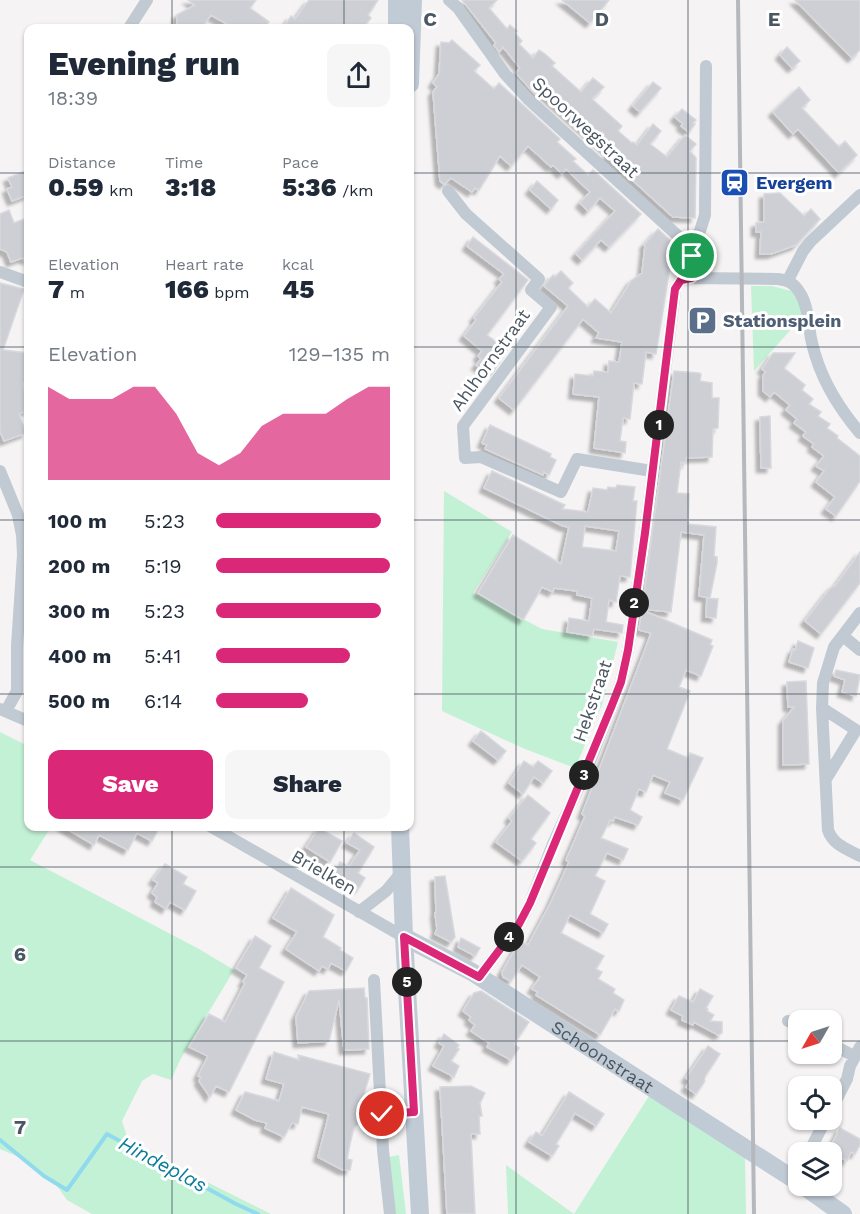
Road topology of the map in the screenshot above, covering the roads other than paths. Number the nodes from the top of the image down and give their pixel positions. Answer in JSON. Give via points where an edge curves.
{"nodes":[{"id":1,"x":147,"y":0,"type":"edge"},
{"id":2,"x":397,"y":0,"type":"edge"},
{"id":3,"x":412,"y":0,"type":"edge"},
{"id":4,"x":449,"y":0,"type":"edge"},
{"id":5,"x":132,"y":24,"type":"edge"},
{"id":6,"x":397,"y":24,"type":"edge"},
{"id":7,"x":411,"y":24,"type":"edge"},
{"id":8,"x":706,"y":66,"type":"dead end"},
{"id":9,"x":448,"y":190,"type":"dead end"},
{"id":10,"x":860,"y":195,"type":"edge"},
{"id":11,"x":689,"y":246,"type":"junction"},
{"id":12,"x":0,"y":272,"type":"edge"},
{"id":13,"x":691,"y":278,"type":"junction"},
{"id":14,"x":788,"y":280,"type":"junction"},
{"id":15,"x":24,"y":281,"type":"edge"},
{"id":16,"x":860,"y":433,"type":"edge"},
{"id":17,"x":0,"y":471,"type":"edge"},
{"id":18,"x":652,"y":471,"type":"junction"},
{"id":19,"x":860,"y":613,"type":"edge"},
{"id":20,"x":843,"y":636,"type":"junction"},
{"id":21,"x":860,"y":650,"type":"edge"},
{"id":22,"x":822,"y":708,"type":"junction"},
{"id":23,"x":3,"y":710,"type":"edge"},
{"id":24,"x":24,"y":719,"type":"edge"},
{"id":25,"x":825,"y":780,"type":"junction"},
{"id":26,"x":219,"y":831,"type":"edge"},
{"id":27,"x":400,"y":831,"type":"edge"},
{"id":28,"x":860,"y":856,"type":"edge"},
{"id":29,"x":401,"y":873,"type":"junction"},
{"id":30,"x":359,"y":912,"type":"junction"},
{"id":31,"x":404,"y":937,"type":"junction"},
{"id":32,"x":479,"y":977,"type":"junction"},
{"id":33,"x":374,"y":980,"type":"dead end"},
{"id":34,"x":842,"y":1047,"type":"edge"},
{"id":35,"x":857,"y":1052,"type":"edge"},
{"id":36,"x":842,"y":1089,"type":"edge"},
{"id":37,"x":414,"y":1112,"type":"junction"},
{"id":38,"x":382,"y":1114,"type":"junction"},
{"id":39,"x":788,"y":1174,"type":"edge"},
{"id":40,"x":819,"y":1196,"type":"edge"},
{"id":41,"x":390,"y":1214,"type":"edge"},
{"id":42,"x":420,"y":1214,"type":"edge"},
{"id":43,"x":843,"y":1214,"type":"edge"}],
"edges":[{"from":1,"to":5,"type":"street"},
{"from":2,"to":6,"type":"main road"},
{"from":3,"to":7,"type":"main road"},
{"from":4,"to":11,"type":"street","name":"Spoorwegstraat","via":[[528,99]]},
{"from":8,"to":11,"type":"street","via":[[705,215]]},
{"from":9,"to":18,"type":"street","name":"Ahlhornstraat","via":[[466,214],[539,279],[531,290],[551,307],[463,426],[465,458],[481,457],[561,492],[577,459]]},
{"from":10,"to":14,"type":"street","via":[[802,251]]},
{"from":11,"to":13,"type":"street"},
{"from":12,"to":15,"type":"street"},
{"from":13,"to":14,"type":"street"},
{"from":13,"to":18,"type":"street","name":"Hekstraat","via":[[681,280],[675,289]]},
{"from":14,"to":16,"type":"street","via":[[803,298],[825,382],[833,399]]},
{"from":17,"to":23,"type":"street","via":[[18,515],[23,555],[17,691]]},
{"from":18,"to":32,"type":"street","name":"Hekstraat","via":[[621,682],[530,903]]},
{"from":19,"to":20,"type":"street"},
{"from":20,"to":21,"type":"street"},
{"from":20,"to":22,"type":"street","via":[[830,657]]},
{"from":22,"to":25,"type":"street"},
{"from":22,"to":25,"type":"street","via":[[856,730]]},
{"from":23,"to":24,"type":"street"},
{"from":25,"to":28,"type":"street","via":[[830,838]]},
{"from":26,"to":30,"type":"street","name":"Brielken"},
{"from":27,"to":29,"type":"main road"},
{"from":29,"to":30,"type":"street","name":"Brielken"},
{"from":29,"to":31,"type":"main road"},
{"from":30,"to":31,"type":"street","name":"Brielken"},
{"from":31,"to":32,"type":"main road","name":"Schoonstraat"},
{"from":31,"to":37,"type":"main road"},
{"from":32,"to":39,"type":"main road","name":"Schoonstraat"},
{"from":33,"to":38,"type":"street"},
{"from":34,"to":35,"type":"street"},
{"from":35,"to":36,"type":"street"},
{"from":37,"to":38,"type":"street"},
{"from":37,"to":42,"type":"main road"},
{"from":38,"to":41,"type":"street"},
{"from":40,"to":43,"type":"main road","name":"Schoonstraat"}]}
